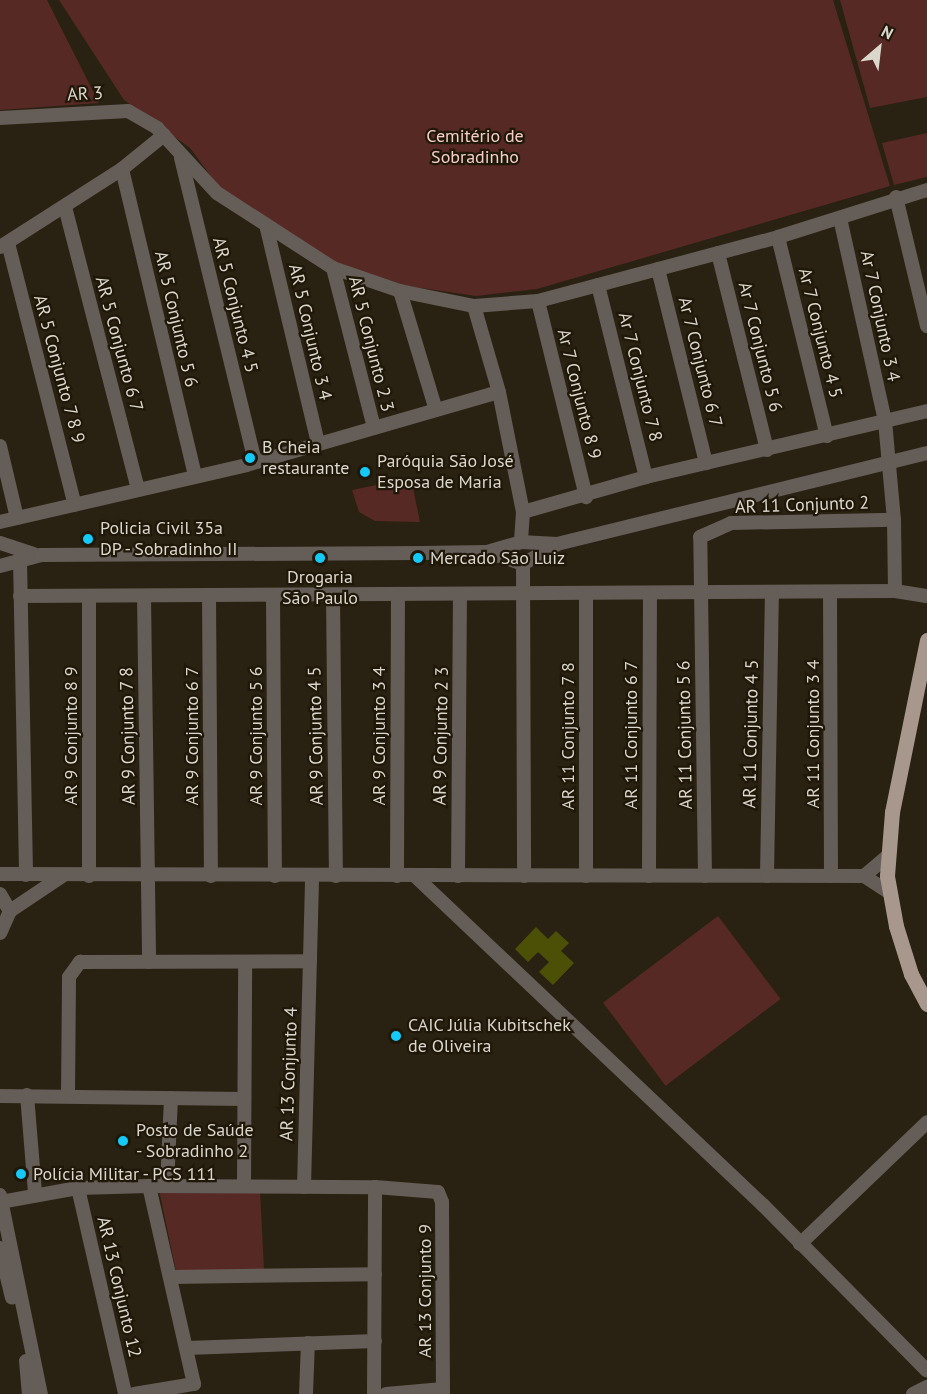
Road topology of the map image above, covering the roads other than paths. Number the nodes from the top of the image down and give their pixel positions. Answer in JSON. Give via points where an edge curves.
{"nodes":[{"id":1,"x":0,"y":118,"type":"edge"},
{"id":2,"x":164,"y":135,"type":"junction"},
{"id":3,"x":180,"y":156,"type":"junction"},
{"id":4,"x":122,"y":169,"type":"junction"},
{"id":5,"x":927,"y":190,"type":"edge"},
{"id":6,"x":896,"y":197,"type":"junction"},
{"id":7,"x":65,"y":207,"type":"junction"},
{"id":8,"x":840,"y":218,"type":"junction"},
{"id":9,"x":267,"y":229,"type":"junction"},
{"id":10,"x":778,"y":237,"type":"junction"},
{"id":11,"x":3,"y":242,"type":"edge"},
{"id":12,"x":717,"y":253,"type":"junction"},
{"id":13,"x":333,"y":268,"type":"junction"},
{"id":14,"x":658,"y":270,"type":"junction"},
{"id":15,"x":598,"y":285,"type":"junction"},
{"id":16,"x":400,"y":291,"type":"junction"},
{"id":17,"x":538,"y":301,"type":"junction"},
{"id":18,"x":474,"y":306,"type":"junction"},
{"id":19,"x":927,"y":326,"type":"edge"},
{"id":20,"x":499,"y":392,"type":"junction"},
{"id":21,"x":436,"y":410,"type":"junction"},
{"id":22,"x":927,"y":411,"type":"edge"},
{"id":23,"x":885,"y":421,"type":"junction"},
{"id":24,"x":374,"y":428,"type":"junction"},
{"id":25,"x":827,"y":436,"type":"junction"},
{"id":26,"x":318,"y":443,"type":"junction"},
{"id":27,"x":0,"y":446,"type":"edge"},
{"id":28,"x":767,"y":450,"type":"junction"},
{"id":29,"x":927,"y":453,"type":"edge"},
{"id":30,"x":910,"y":459,"type":"junction"},
{"id":31,"x":255,"y":462,"type":"junction"},
{"id":32,"x":891,"y":462,"type":"junction"},
{"id":33,"x":927,"y":462,"type":"edge"},
{"id":34,"x":706,"y":464,"type":"junction"},
{"id":35,"x":195,"y":476,"type":"junction"},
{"id":36,"x":646,"y":477,"type":"junction"},
{"id":37,"x":138,"y":490,"type":"junction"},
{"id":38,"x":586,"y":497,"type":"junction"},
{"id":39,"x":75,"y":505,"type":"junction"},
{"id":40,"x":523,"y":512,"type":"junction"},
{"id":41,"x":9,"y":520,"type":"edge"},
{"id":42,"x":894,"y":520,"type":"junction"},
{"id":43,"x":0,"y":535,"type":"edge"},
{"id":44,"x":521,"y":543,"type":"junction"},
{"id":45,"x":0,"y":544,"type":"edge"},
{"id":46,"x":557,"y":544,"type":"junction"},
{"id":47,"x":487,"y":552,"type":"junction"},
{"id":48,"x":41,"y":555,"type":"junction"},
{"id":49,"x":20,"y":559,"type":"junction"},
{"id":50,"x":523,"y":563,"type":"junction"},
{"id":51,"x":0,"y":565,"type":"edge"},
{"id":52,"x":830,"y":591,"type":"junction"},
{"id":53,"x":895,"y":591,"type":"junction"},
{"id":54,"x":772,"y":592,"type":"junction"},
{"id":55,"x":701,"y":593,"type":"junction"},
{"id":56,"x":650,"y":594,"type":"junction"},
{"id":57,"x":586,"y":595,"type":"junction"},
{"id":58,"x":20,"y":596,"type":"junction"},
{"id":59,"x":89,"y":596,"type":"junction"},
{"id":60,"x":144,"y":596,"type":"junction"},
{"id":61,"x":209,"y":596,"type":"junction"},
{"id":62,"x":273,"y":596,"type":"junction"},
{"id":63,"x":333,"y":596,"type":"junction"},
{"id":64,"x":398,"y":596,"type":"junction"},
{"id":65,"x":460,"y":596,"type":"junction"},
{"id":66,"x":523,"y":596,"type":"junction"},
{"id":67,"x":927,"y":596,"type":"edge"},
{"id":68,"x":927,"y":640,"type":"edge"},
{"id":69,"x":925,"y":657,"type":"edge"},
{"id":70,"x":887,"y":857,"type":"junction"},
{"id":71,"x":0,"y":874,"type":"edge"},
{"id":72,"x":26,"y":875,"type":"junction"},
{"id":73,"x":62,"y":876,"type":"junction"},
{"id":74,"x":89,"y":876,"type":"junction"},
{"id":75,"x":147,"y":876,"type":"junction"},
{"id":76,"x":211,"y":876,"type":"junction"},
{"id":77,"x":275,"y":876,"type":"junction"},
{"id":78,"x":312,"y":876,"type":"junction"},
{"id":79,"x":336,"y":876,"type":"junction"},
{"id":80,"x":397,"y":876,"type":"junction"},
{"id":81,"x":415,"y":876,"type":"junction"},
{"id":82,"x":458,"y":876,"type":"junction"},
{"id":83,"x":524,"y":876,"type":"junction"},
{"id":84,"x":586,"y":876,"type":"junction"},
{"id":85,"x":649,"y":876,"type":"junction"},
{"id":86,"x":705,"y":876,"type":"junction"},
{"id":87,"x":767,"y":876,"type":"junction"},
{"id":88,"x":831,"y":876,"type":"junction"},
{"id":89,"x":864,"y":876,"type":"junction"},
{"id":90,"x":890,"y":893,"type":"junction"},
{"id":91,"x":0,"y":894,"type":"edge"},
{"id":92,"x":10,"y":911,"type":"junction"},
{"id":93,"x":0,"y":933,"type":"edge"},
{"id":94,"x":310,"y":961,"type":"junction"},
{"id":95,"x":149,"y":962,"type":"junction"},
{"id":96,"x":245,"y":962,"type":"junction"},
{"id":97,"x":927,"y":1004,"type":"edge"},
{"id":98,"x":68,"y":1094,"type":"junction"},
{"id":99,"x":27,"y":1095,"type":"junction"},
{"id":100,"x":0,"y":1096,"type":"edge"},
{"id":101,"x":171,"y":1098,"type":"junction"},
{"id":102,"x":244,"y":1099,"type":"junction"},
{"id":103,"x":927,"y":1122,"type":"edge"},
{"id":104,"x":149,"y":1186,"type":"junction"},
{"id":105,"x":167,"y":1186,"type":"junction"},
{"id":106,"x":244,"y":1186,"type":"junction"},
{"id":107,"x":304,"y":1187,"type":"junction"},
{"id":108,"x":375,"y":1187,"type":"junction"},
{"id":109,"x":78,"y":1188,"type":"junction"},
{"id":110,"x":35,"y":1193,"type":"junction"},
{"id":111,"x":0,"y":1199,"type":"edge"},
{"id":112,"x":800,"y":1244,"type":"junction"},
{"id":113,"x":0,"y":1248,"type":"edge"},
{"id":114,"x":375,"y":1274,"type":"junction"},
{"id":115,"x":171,"y":1277,"type":"junction"},
{"id":116,"x":375,"y":1341,"type":"junction"},
{"id":117,"x":308,"y":1343,"type":"junction"},
{"id":118,"x":187,"y":1348,"type":"junction"},
{"id":119,"x":927,"y":1371,"type":"edge"},
{"id":120,"x":927,"y":1387,"type":"edge"},
{"id":121,"x":443,"y":1392,"type":"edge"},
{"id":122,"x":29,"y":1394,"type":"edge"},
{"id":123,"x":41,"y":1394,"type":"edge"},
{"id":124,"x":125,"y":1394,"type":"edge"},
{"id":125,"x":134,"y":1394,"type":"edge"},
{"id":126,"x":306,"y":1394,"type":"edge"},
{"id":127,"x":374,"y":1394,"type":"edge"},
{"id":128,"x":386,"y":1394,"type":"edge"},
{"id":129,"x":913,"y":1394,"type":"edge"}],
"edges":[{"from":1,"to":2,"type":"street","name":"AR 3","via":[[128,111]]},
{"from":2,"to":3,"type":"street","name":"AR 3"},
{"from":2,"to":4,"type":"street"},
{"from":3,"to":9,"type":"street","name":"AR 3","via":[[217,193]]},
{"from":3,"to":31,"type":"street","name":"AR 5 Conjunto 4 5"},
{"from":4,"to":7,"type":"street"},
{"from":4,"to":35,"type":"street","name":"AR 5 Conjunto 5 6"},
{"from":5,"to":6,"type":"street","name":"AR 3"},
{"from":6,"to":8,"type":"street","name":"AR 3"},
{"from":6,"to":19,"type":"street"},
{"from":7,"to":11,"type":"street"},
{"from":7,"to":37,"type":"street","name":"AR 5 Conjunto 6 7"},
{"from":8,"to":10,"type":"street","name":"AR 3"},
{"from":8,"to":23,"type":"street","name":"Ar 7 Conjunto 3 4"},
{"from":9,"to":13,"type":"street","name":"AR 3"},
{"from":9,"to":26,"type":"street","name":"AR 5 Conjunto 3 4"},
{"from":10,"to":12,"type":"street","name":"AR 3"},
{"from":10,"to":25,"type":"street","name":"Ar 7 Conjunto 4 5"},
{"from":11,"to":39,"type":"street","name":"AR 5 Conjunto 7 8 9"},
{"from":12,"to":14,"type":"street","name":"AR 3"},
{"from":12,"to":28,"type":"street","name":"Ar 7 Conjunto 5 6"},
{"from":13,"to":16,"type":"street","name":"AR 3"},
{"from":13,"to":24,"type":"street","name":"AR 5 Conjunto 2 3"},
{"from":14,"to":15,"type":"street","name":"AR 3"},
{"from":14,"to":34,"type":"street","name":"Ar 7 Conjunto 6 7"},
{"from":15,"to":17,"type":"street","name":"AR 3"},
{"from":15,"to":36,"type":"street","name":"Ar 7 Conjunto 7 8"},
{"from":16,"to":18,"type":"street","name":"AR 3"},
{"from":16,"to":21,"type":"street"},
{"from":17,"to":18,"type":"street","name":"AR 3"},
{"from":17,"to":38,"type":"street","name":"Ar 7 Conjunto 8 9"},
{"from":18,"to":20,"type":"street"},
{"from":20,"to":21,"type":"street"},
{"from":20,"to":40,"type":"street"},
{"from":21,"to":24,"type":"street"},
{"from":22,"to":23,"type":"street"},
{"from":23,"to":25,"type":"street"},
{"from":23,"to":32,"type":"street","name":"Ar 7 Conjunto 3 4"},
{"from":24,"to":26,"type":"street"},
{"from":25,"to":28,"type":"street"},
{"from":26,"to":31,"type":"street"},
{"from":27,"to":41,"type":"street"},
{"from":28,"to":34,"type":"street"},
{"from":29,"to":30,"type":"street"},
{"from":30,"to":32,"type":"street"},
{"from":30,"to":33,"type":"street"},
{"from":31,"to":35,"type":"street"},
{"from":32,"to":42,"type":"street","name":"Ar 7 Conjunto 3 4"},
{"from":32,"to":46,"type":"street"},
{"from":34,"to":36,"type":"street"},
{"from":35,"to":37,"type":"street"},
{"from":36,"to":38,"type":"street"},
{"from":37,"to":39,"type":"street"},
{"from":38,"to":40,"type":"street"},
{"from":39,"to":41,"type":"street"},
{"from":40,"to":44,"type":"street"},
{"from":41,"to":43,"type":"street"},
{"from":42,"to":53,"type":"street","name":"AR 11 Conjunto 2"},
{"from":42,"to":55,"type":"street","name":"AR 11 Conjunto 2","via":[[731,523],[700,537]]},
{"from":44,"to":46,"type":"street"},
{"from":44,"to":47,"type":"street"},
{"from":44,"to":50,"type":"street"},
{"from":44,"to":50,"type":"street"},
{"from":45,"to":48,"type":"street"},
{"from":45,"to":51,"type":"street"},
{"from":46,"to":50,"type":"street"},
{"from":47,"to":48,"type":"street"},
{"from":47,"to":50,"type":"street"},
{"from":48,"to":49,"type":"street"},
{"from":49,"to":51,"type":"street"},
{"from":49,"to":58,"type":"street"},
{"from":50,"to":66,"type":"street"},
{"from":52,"to":53,"type":"street"},
{"from":52,"to":54,"type":"street"},
{"from":52,"to":88,"type":"street","name":"AR 11 Conjunto 3 4"},
{"from":53,"to":67,"type":"street"},
{"from":54,"to":55,"type":"street"},
{"from":54,"to":87,"type":"street","name":"AR 11 Conjunto 4 5"},
{"from":55,"to":56,"type":"street"},
{"from":55,"to":86,"type":"street","name":"AR 11 Conjunto 5 6"},
{"from":56,"to":57,"type":"street"},
{"from":56,"to":85,"type":"street","name":"AR 11 Conjunto 6 7"},
{"from":57,"to":66,"type":"street"},
{"from":57,"to":84,"type":"street","name":"AR 11 Conjunto 7 8"},
{"from":58,"to":59,"type":"street"},
{"from":58,"to":72,"type":"street"},
{"from":59,"to":60,"type":"street"},
{"from":59,"to":74,"type":"street","name":"AR 9 Conjunto 8 9"},
{"from":60,"to":61,"type":"street"},
{"from":60,"to":75,"type":"street","name":"AR 9 Conjunto 7 8"},
{"from":61,"to":62,"type":"street"},
{"from":61,"to":76,"type":"street","name":"AR 9 Conjunto 6 7"},
{"from":62,"to":63,"type":"street"},
{"from":62,"to":77,"type":"street","name":"AR 9 Conjunto 5 6"},
{"from":63,"to":64,"type":"street"},
{"from":63,"to":79,"type":"street","name":"AR 9 Conjunto 4 5"},
{"from":64,"to":65,"type":"street"},
{"from":64,"to":80,"type":"street","name":"AR 9 Conjunto 3 4"},
{"from":65,"to":66,"type":"street"},
{"from":65,"to":82,"type":"street","name":"AR 9 Conjunto 2 3"},
{"from":66,"to":83,"type":"street"},
{"from":68,"to":69,"type":"main road"},
{"from":69,"to":70,"type":"main road"},
{"from":70,"to":89,"type":"street"},
{"from":70,"to":90,"type":"main road"},
{"from":71,"to":72,"type":"street"},
{"from":72,"to":73,"type":"street"},
{"from":73,"to":74,"type":"street"},
{"from":73,"to":92,"type":"street"},
{"from":74,"to":75,"type":"street"},
{"from":75,"to":76,"type":"street"},
{"from":75,"to":95,"type":"street","name":"AR 9 Conjunto 7 8"},
{"from":76,"to":77,"type":"street"},
{"from":77,"to":78,"type":"street"},
{"from":78,"to":79,"type":"street"},
{"from":78,"to":94,"type":"street","name":"AR 13 Conjunto 4"},
{"from":79,"to":80,"type":"street"},
{"from":80,"to":81,"type":"street"},
{"from":81,"to":82,"type":"street"},
{"from":81,"to":112,"type":"street"},
{"from":82,"to":83,"type":"street"},
{"from":83,"to":84,"type":"street"},
{"from":84,"to":85,"type":"street"},
{"from":85,"to":86,"type":"street"},
{"from":86,"to":87,"type":"street"},
{"from":87,"to":88,"type":"street"},
{"from":88,"to":89,"type":"street"},
{"from":89,"to":90,"type":"street"},
{"from":90,"to":97,"type":"main road","via":[[911,974]]},
{"from":91,"to":92,"type":"street"},
{"from":92,"to":93,"type":"street"},
{"from":94,"to":96,"type":"street"},
{"from":94,"to":107,"type":"street","name":"AR 13 Conjunto 4"},
{"from":95,"to":96,"type":"street"},
{"from":95,"to":98,"type":"street","via":[[80,962],[72,968]]},
{"from":96,"to":102,"type":"street"},
{"from":98,"to":99,"type":"street"},
{"from":98,"to":101,"type":"street"},
{"from":99,"to":100,"type":"street"},
{"from":99,"to":110,"type":"street"},
{"from":101,"to":102,"type":"street"},
{"from":101,"to":105,"type":"street"},
{"from":102,"to":106,"type":"street"},
{"from":103,"to":112,"type":"street"},
{"from":104,"to":105,"type":"street"},
{"from":104,"to":109,"type":"street"},
{"from":104,"to":115,"type":"street"},
{"from":105,"to":106,"type":"street"},
{"from":106,"to":107,"type":"street"},
{"from":107,"to":108,"type":"street"},
{"from":108,"to":114,"type":"street"},
{"from":108,"to":121,"type":"street","name":"AR 13 Conjunto 9","via":[[438,1192],[442,1202]]},
{"from":109,"to":110,"type":"street"},
{"from":109,"to":124,"type":"street","name":"AR 13 Conjunto 12"},
{"from":110,"to":111,"type":"street"},
{"from":111,"to":123,"type":"street"},
{"from":112,"to":119,"type":"street"},
{"from":113,"to":122,"type":"street","via":[[26,1360]]},
{"from":114,"to":115,"type":"street"},
{"from":114,"to":116,"type":"street"},
{"from":115,"to":118,"type":"street"},
{"from":116,"to":117,"type":"street"},
{"from":116,"to":127,"type":"street"},
{"from":117,"to":118,"type":"street"},
{"from":117,"to":126,"type":"street"},
{"from":118,"to":125,"type":"street","via":[[194,1384]]},
{"from":120,"to":129,"type":"street"},
{"from":121,"to":128,"type":"street"}]}
